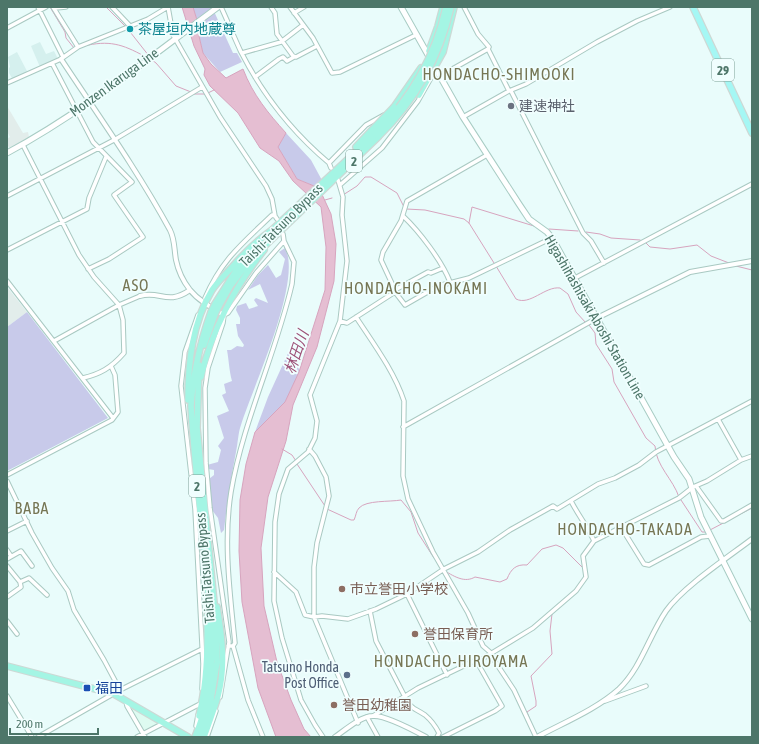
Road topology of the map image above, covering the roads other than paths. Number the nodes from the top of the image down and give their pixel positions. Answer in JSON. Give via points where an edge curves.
{"nodes":[{"id":1,"x":46,"y":7,"type":"edge"},
{"id":2,"x":66,"y":7,"type":"edge"},
{"id":3,"x":112,"y":7,"type":"edge"},
{"id":4,"x":168,"y":7,"type":"edge"},
{"id":5,"x":220,"y":7,"type":"edge"},
{"id":6,"x":271,"y":7,"type":"edge"},
{"id":7,"x":290,"y":7,"type":"edge"},
{"id":8,"x":304,"y":7,"type":"edge"},
{"id":9,"x":401,"y":7,"type":"edge"},
{"id":10,"x":442,"y":7,"type":"edge"},
{"id":11,"x":446,"y":7,"type":"edge"},
{"id":12,"x":451,"y":7,"type":"edge"},
{"id":13,"x":454,"y":7,"type":"edge"},
{"id":14,"x":464,"y":7,"type":"edge"},
{"id":15,"x":670,"y":7,"type":"edge"},
{"id":16,"x":693,"y":7,"type":"edge"},
{"id":17,"x":54,"y":8,"type":"edge"},
{"id":18,"x":39,"y":9,"type":"edge"},
{"id":19,"x":294,"y":13,"type":"junction"},
{"id":20,"x":441,"y":15,"type":"junction"},
{"id":21,"x":302,"y":25,"type":"junction"},
{"id":22,"x":130,"y":26,"type":"junction"},
{"id":23,"x":7,"y":28,"type":"edge"},
{"id":24,"x":416,"y":35,"type":"junction"},
{"id":25,"x":176,"y":38,"type":"junction"},
{"id":26,"x":282,"y":41,"type":"junction"},
{"id":27,"x":317,"y":46,"type":"junction"},
{"id":28,"x":78,"y":47,"type":"junction"},
{"id":29,"x":488,"y":49,"type":"junction"},
{"id":30,"x":242,"y":53,"type":"junction"},
{"id":31,"x":428,"y":55,"type":"junction"},
{"id":32,"x":294,"y":57,"type":"junction"},
{"id":33,"x":62,"y":58,"type":"junction"},
{"id":34,"x":52,"y":63,"type":"junction"},
{"id":35,"x":434,"y":69,"type":"junction"},
{"id":36,"x":440,"y":76,"type":"junction"},
{"id":37,"x":255,"y":77,"type":"junction"},
{"id":38,"x":415,"y":79,"type":"junction"},
{"id":39,"x":7,"y":83,"type":"edge"},
{"id":40,"x":202,"y":87,"type":"junction"},
{"id":41,"x":510,"y":91,"type":"junction"},
{"id":42,"x":89,"y":102,"type":"junction"},
{"id":43,"x":75,"y":111,"type":"junction"},
{"id":44,"x":384,"y":114,"type":"junction"},
{"id":45,"x":463,"y":117,"type":"junction"},
{"id":46,"x":368,"y":123,"type":"junction"},
{"id":47,"x":397,"y":127,"type":"junction"},
{"id":48,"x":752,"y":133,"type":"edge"},
{"id":49,"x":376,"y":135,"type":"junction"},
{"id":50,"x":114,"y":140,"type":"junction"},
{"id":51,"x":386,"y":141,"type":"junction"},
{"id":52,"x":22,"y":145,"type":"junction"},
{"id":53,"x":7,"y":146,"type":"edge"},
{"id":54,"x":98,"y":149,"type":"junction"},
{"id":55,"x":9,"y":152,"type":"edge"},
{"id":56,"x":488,"y":156,"type":"junction"},
{"id":57,"x":106,"y":157,"type":"junction"},
{"id":58,"x":329,"y":163,"type":"junction"},
{"id":59,"x":332,"y":170,"type":"junction"},
{"id":60,"x":41,"y":180,"type":"junction"},
{"id":61,"x":338,"y":180,"type":"dead end"},
{"id":62,"x":327,"y":182,"type":"junction"},
{"id":63,"x":752,"y":184,"type":"edge"},
{"id":64,"x":340,"y":185,"type":"junction"},
{"id":65,"x":7,"y":196,"type":"edge"},
{"id":66,"x":403,"y":216,"type":"junction"},
{"id":67,"x":287,"y":220,"type":"junction"},
{"id":68,"x":61,"y":222,"type":"junction"},
{"id":69,"x":272,"y":230,"type":"junction"},
{"id":70,"x":283,"y":234,"type":"dead end"},
{"id":71,"x":552,"y":238,"type":"junction"},
{"id":72,"x":284,"y":241,"type":"junction"},
{"id":73,"x":7,"y":250,"type":"edge"},
{"id":74,"x":752,"y":261,"type":"edge"},
{"id":75,"x":604,"y":263,"type":"junction"},
{"id":76,"x":443,"y":268,"type":"junction"},
{"id":77,"x":88,"y":269,"type":"junction"},
{"id":78,"x":575,"y":278,"type":"junction"},
{"id":79,"x":7,"y":281,"type":"edge"},
{"id":80,"x":450,"y":282,"type":"junction"},
{"id":81,"x":190,"y":290,"type":"junction"},
{"id":82,"x":395,"y":291,"type":"junction"},
{"id":83,"x":140,"y":296,"type":"joint"},
{"id":84,"x":204,"y":303,"type":"junction"},
{"id":85,"x":119,"y":305,"type":"junction"},
{"id":86,"x":217,"y":305,"type":"junction"},
{"id":87,"x":213,"y":313,"type":"junction"},
{"id":88,"x":224,"y":315,"type":"junction"},
{"id":89,"x":356,"y":317,"type":"junction"},
{"id":90,"x":597,"y":318,"type":"junction"},
{"id":91,"x":340,"y":321,"type":"junction"},
{"id":92,"x":54,"y":341,"type":"junction"},
{"id":93,"x":111,"y":366,"type":"junction"},
{"id":94,"x":83,"y":378,"type":"junction"},
{"id":95,"x":201,"y":388,"type":"junction"},
{"id":96,"x":752,"y":400,"type":"edge"},
{"id":97,"x":113,"y":418,"type":"junction"},
{"id":98,"x":718,"y":419,"type":"junction"},
{"id":99,"x":403,"y":428,"type":"junction"},
{"id":100,"x":190,"y":440,"type":"junction"},
{"id":101,"x":668,"y":446,"type":"junction"},
{"id":102,"x":309,"y":450,"type":"junction"},
{"id":103,"x":752,"y":456,"type":"edge"},
{"id":104,"x":741,"y":460,"type":"junction"},
{"id":105,"x":7,"y":475,"type":"edge"},
{"id":106,"x":7,"y":481,"type":"edge"},
{"id":107,"x":694,"y":486,"type":"junction"},
{"id":108,"x":571,"y":501,"type":"junction"},
{"id":109,"x":752,"y":505,"type":"edge"},
{"id":110,"x":28,"y":521,"type":"junction"},
{"id":111,"x":621,"y":527,"type":"junction"},
{"id":112,"x":7,"y":531,"type":"edge"},
{"id":113,"x":710,"y":536,"type":"junction"},
{"id":114,"x":752,"y":539,"type":"edge"},
{"id":115,"x":594,"y":542,"type":"junction"},
{"id":116,"x":7,"y":550,"type":"edge"},
{"id":117,"x":11,"y":556,"type":"junction"},
{"id":118,"x":7,"y":559,"type":"edge"},
{"id":119,"x":210,"y":561,"type":"junction"},
{"id":120,"x":722,"y":562,"type":"junction"},
{"id":121,"x":7,"y":566,"type":"edge"},
{"id":122,"x":32,"y":566,"type":"dead end"},
{"id":123,"x":444,"y":569,"type":"junction"},
{"id":124,"x":274,"y":572,"type":"junction"},
{"id":125,"x":20,"y":582,"type":"junction"},
{"id":126,"x":47,"y":594,"type":"dead end"},
{"id":127,"x":204,"y":594,"type":"junction"},
{"id":128,"x":407,"y":594,"type":"junction"},
{"id":129,"x":7,"y":597,"type":"edge"},
{"id":130,"x":370,"y":611,"type":"junction"},
{"id":131,"x":314,"y":617,"type":"junction"},
{"id":132,"x":752,"y":619,"type":"edge"},
{"id":133,"x":7,"y":621,"type":"edge"},
{"id":134,"x":17,"y":634,"type":"dead end"},
{"id":135,"x":231,"y":646,"type":"junction"},
{"id":136,"x":224,"y":647,"type":"dead end"},
{"id":137,"x":204,"y":648,"type":"junction"},
{"id":138,"x":491,"y":654,"type":"junction"},
{"id":139,"x":214,"y":662,"type":"junction"},
{"id":140,"x":477,"y":662,"type":"junction"},
{"id":141,"x":7,"y":666,"type":"edge"},
{"id":142,"x":447,"y":675,"type":"junction"},
{"id":143,"x":646,"y":686,"type":"dead end"},
{"id":144,"x":618,"y":689,"type":"junction"},
{"id":145,"x":117,"y":692,"type":"junction"},
{"id":146,"x":622,"y":695,"type":"junction"},
{"id":147,"x":7,"y":696,"type":"edge"},
{"id":148,"x":404,"y":697,"type":"junction"},
{"id":149,"x":127,"y":700,"type":"junction"},
{"id":150,"x":598,"y":703,"type":"junction"},
{"id":151,"x":200,"y":704,"type":"junction"},
{"id":152,"x":373,"y":716,"type":"junction"},
{"id":153,"x":367,"y":717,"type":"junction"},
{"id":154,"x":164,"y":723,"type":"junction"},
{"id":155,"x":358,"y":723,"type":"junction"},
{"id":156,"x":196,"y":726,"type":"junction"},
{"id":157,"x":144,"y":735,"type":"edge"},
{"id":158,"x":32,"y":737,"type":"edge"},
{"id":159,"x":38,"y":737,"type":"edge"},
{"id":160,"x":137,"y":737,"type":"edge"},
{"id":161,"x":189,"y":737,"type":"edge"},
{"id":162,"x":195,"y":737,"type":"edge"},
{"id":163,"x":200,"y":737,"type":"edge"},
{"id":164,"x":206,"y":737,"type":"edge"},
{"id":165,"x":263,"y":737,"type":"edge"},
{"id":166,"x":323,"y":737,"type":"edge"},
{"id":167,"x":335,"y":737,"type":"edge"},
{"id":168,"x":378,"y":737,"type":"edge"},
{"id":169,"x":426,"y":737,"type":"edge"},
{"id":170,"x":437,"y":737,"type":"edge"},
{"id":171,"x":443,"y":737,"type":"edge"},
{"id":172,"x":537,"y":737,"type":"edge"}],
"edges":[{"from":1,"to":18,"type":"street"},
{"from":2,"to":17,"type":"street"},
{"from":3,"to":22,"type":"street"},
{"from":4,"to":22,"type":"street"},
{"from":4,"to":25,"type":"street"},
{"from":5,"to":25,"type":"main road","name":"Monzen Ikaruga Line"},
{"from":5,"to":30,"type":"street"},
{"from":6,"to":26,"type":"street","via":[[277,34]]},
{"from":7,"to":19,"type":"street"},
{"from":8,"to":19,"type":"street"},
{"from":9,"to":24,"type":"main road","name":"Higashihashisaki Aboshi Station Line"},
{"from":10,"to":20,"type":"highway"},
{"from":11,"to":49,"type":"highway","name":"Taishi-Tatsuno Bypass","number":"2","bridge":true,"via":[[437,40],[422,75],[402,105]]},
{"from":12,"to":49,"type":"highway","name":"Taishi-Tatsuno Bypass","number":"2","bridge":true,"via":[[442,40],[428,74],[405,108]]},
{"from":13,"to":20,"type":"highway"},
{"from":13,"to":35,"type":"highway","via":[[448,36]]},
{"from":14,"to":29,"type":"street","via":[[475,29],[490,47]]},
{"from":15,"to":41,"type":"street","via":[[630,25]]},
{"from":16,"to":48,"type":"main road","number":"29"},
{"from":17,"to":28,"type":"street"},
{"from":18,"to":23,"type":"street"},
{"from":18,"to":33,"type":"street"},
{"from":19,"to":21,"type":"street"},
{"from":20,"to":31,"type":"highway"},
{"from":21,"to":26,"type":"street"},
{"from":21,"to":27,"type":"street"},
{"from":22,"to":28,"type":"street"},
{"from":24,"to":27,"type":"street","via":[[335,73],[332,73]]},
{"from":24,"to":31,"type":"main road","name":"Higashihashisaki Aboshi Station Line"},
{"from":25,"to":40,"type":"street"},
{"from":25,"to":42,"type":"main road","name":"Monzen Ikaruga Line"},
{"from":26,"to":30,"type":"street"},
{"from":26,"to":32,"type":"street"},
{"from":27,"to":32,"type":"street"},
{"from":28,"to":33,"type":"street"},
{"from":29,"to":36,"type":"street"},
{"from":29,"to":41,"type":"street"},
{"from":30,"to":37,"type":"street"},
{"from":31,"to":35,"type":"main road","name":"Higashihashisaki Aboshi Station Line"},
{"from":31,"to":38,"type":"highway"},
{"from":32,"to":37,"type":"street","via":[[287,61],[285,58],[280,59]]},
{"from":33,"to":34,"type":"street"},
{"from":33,"to":42,"type":"street"},
{"from":34,"to":39,"type":"street"},
{"from":34,"to":43,"type":"street"},
{"from":35,"to":36,"type":"main road","name":"Higashihashisaki Aboshi Station Line"},
{"from":35,"to":47,"type":"street","via":[[420,97]]},
{"from":35,"to":49,"type":"highway","bridge":true,"via":[[406,112]]},
{"from":36,"to":45,"type":"main road","name":"Higashihashisaki Aboshi Station Line"},
{"from":37,"to":58,"type":"street","via":[[277,110]]},
{"from":38,"to":44,"type":"street"},
{"from":38,"to":49,"type":"highway","bridge":true},
{"from":40,"to":50,"type":"street"},
{"from":40,"to":84,"type":"street","via":[[266,186],[276,218],[272,215],[230,255],[214,278]]},
{"from":41,"to":45,"type":"street"},
{"from":41,"to":75,"type":"street","via":[[583,233]]},
{"from":42,"to":43,"type":"main road","name":"Monzen Ikaruga Line"},
{"from":42,"to":50,"type":"street"},
{"from":43,"to":52,"type":"main road","name":"Monzen Ikaruga Line"},
{"from":43,"to":54,"type":"street"},
{"from":44,"to":46,"type":"street"},
{"from":44,"to":47,"type":"street"},
{"from":45,"to":56,"type":"main road","name":"Higashihashisaki Aboshi Station Line"},
{"from":46,"to":51,"type":"street"},
{"from":46,"to":58,"type":"street"},
{"from":47,"to":51,"type":"street"},
{"from":49,"to":59,"type":"highway","name":"Taishi-Tatsuno Bypass","number":"2"},
{"from":49,"to":62,"type":"highway","name":"Taishi-Tatsuno Bypass","number":"2","via":[[358,156]]},
{"from":50,"to":54,"type":"street"},
{"from":50,"to":81,"type":"street","via":[[171,232],[179,269]]},
{"from":51,"to":64,"type":"street","via":[[378,152]]},
{"from":52,"to":55,"type":"main road","name":"Monzen Ikaruga Line"},
{"from":52,"to":60,"type":"street"},
{"from":53,"to":55,"type":"street"},
{"from":54,"to":57,"type":"street"},
{"from":54,"to":60,"type":"street"},
{"from":56,"to":66,"type":"street","via":[[407,201]]},
{"from":56,"to":71,"type":"main road","name":"Higashihashisaki Aboshi Station Line","via":[[529,219]]},
{"from":57,"to":68,"type":"street","via":[[87,209]]},
{"from":57,"to":77,"type":"street","via":[[132,182],[114,195],[144,237]]},
{"from":58,"to":59,"type":"street"},
{"from":59,"to":62,"type":"highway","name":"Taishi-Tatsuno Bypass","number":"2"},
{"from":60,"to":65,"type":"street"},
{"from":60,"to":68,"type":"street"},
{"from":61,"to":64,"type":"street"},
{"from":62,"to":67,"type":"highway","name":"Taishi-Tatsuno Bypass","number":"2"},
{"from":63,"to":75,"type":"street"},
{"from":64,"to":91,"type":"street","via":[[347,261]]},
{"from":66,"to":76,"type":"street"},
{"from":66,"to":82,"type":"street","via":[[382,252],[381,260]]},
{"from":67,"to":69,"type":"highway","name":"Taishi-Tatsuno Bypass","number":"2"},
{"from":67,"to":86,"type":"highway","name":"Taishi-Tatsuno Bypass","number":"2","via":[[250,260]]},
{"from":67,"to":88,"type":"highway","via":[[240,281]]},
{"from":68,"to":73,"type":"street"},
{"from":68,"to":77,"type":"street"},
{"from":69,"to":84,"type":"highway","via":[[242,255]]},
{"from":69,"to":86,"type":"highway","name":"Taishi-Tatsuno Bypass","number":"2","via":[[239,266]]},
{"from":70,"to":72,"type":"street"},
{"from":71,"to":78,"type":"main road","name":"Higashihashisaki Aboshi Station Line"},
{"from":71,"to":80,"type":"street","via":[[469,278]]},
{"from":72,"to":88,"type":"street"},
{"from":72,"to":135,"type":"street","via":[[294,262],[292,284],[236,470],[229,509],[227,552],[234,626]]},
{"from":74,"to":90,"type":"street","via":[[690,272]]},
{"from":75,"to":78,"type":"street"},
{"from":76,"to":80,"type":"street"},
{"from":76,"to":82,"type":"street","via":[[428,272]]},
{"from":77,"to":85,"type":"street"},
{"from":78,"to":90,"type":"main road","name":"Higashihashisaki Aboshi Station Line"},
{"from":79,"to":92,"type":"street"},
{"from":80,"to":82,"type":"street","via":[[438,286],[405,306]]},
{"from":81,"to":83,"type":"street","via":[[175,298]]},
{"from":81,"to":84,"type":"street"},
{"from":82,"to":89,"type":"street"},
{"from":83,"to":85,"type":"street"},
{"from":84,"to":88,"type":"street"},
{"from":84,"to":100,"type":"highway","via":[[197,323],[188,380]]},
{"from":84,"to":100,"type":"street","via":[[188,340],[182,365],[184,422]]},
{"from":85,"to":92,"type":"street"},
{"from":85,"to":93,"type":"street","via":[[125,349]]},
{"from":86,"to":87,"type":"highway","name":"Taishi-Tatsuno Bypass","number":"2","bridge":true},
{"from":87,"to":95,"type":"highway","name":"Taishi-Tatsuno Bypass","number":"2","via":[[202,349]]},
{"from":87,"to":100,"type":"highway","name":"Taishi-Tatsuno Bypass","number":"2","via":[[200,345],[193,377]]},
{"from":88,"to":95,"type":"highway","via":[[208,352]]},
{"from":89,"to":91,"type":"street","via":[[344,323]]},
{"from":89,"to":99,"type":"street","via":[[401,391],[404,401]]},
{"from":90,"to":99,"type":"street"},
{"from":90,"to":101,"type":"main road","name":"Higashihashisaki Aboshi Station Line"},
{"from":91,"to":102,"type":"street","via":[[310,395],[317,422],[315,438]]},
{"from":92,"to":94,"type":"street"},
{"from":93,"to":94,"type":"street","via":[[100,374]]},
{"from":93,"to":97,"type":"street","via":[[115,375],[118,412]]},
{"from":94,"to":97,"type":"street"},
{"from":95,"to":119,"type":"highway","name":"Taishi-Tatsuno Bypass","number":"2","via":[[197,428]]},
{"from":95,"to":135,"type":"street","via":[[209,508],[219,592]]},
{"from":96,"to":98,"type":"street"},
{"from":97,"to":105,"type":"street"},
{"from":98,"to":101,"type":"street"},
{"from":98,"to":104,"type":"street"},
{"from":99,"to":123,"type":"street","via":[[403,476],[408,499],[430,547]]},
{"from":100,"to":127,"type":"highway","name":"Taishi-Tatsuno Bypass","number":"2"},
{"from":100,"to":127,"type":"street"},
{"from":101,"to":107,"type":"main road","name":"Higashihashisaki Aboshi Station Line"},
{"from":101,"to":108,"type":"street","via":[[640,465],[598,484]]},
{"from":102,"to":124,"type":"street","via":[[303,458],[291,465],[279,494],[275,522]]},
{"from":102,"to":131,"type":"street","via":[[316,456],[326,478],[329,496],[314,567]]},
{"from":103,"to":104,"type":"street"},
{"from":104,"to":107,"type":"street"},
{"from":106,"to":110,"type":"street"},
{"from":107,"to":109,"type":"street","via":[[724,521]]},
{"from":107,"to":111,"type":"street","via":[[679,498]]},
{"from":107,"to":113,"type":"main road","name":"Higashihashisaki Aboshi Station Line","via":[[701,517]]},
{"from":108,"to":115,"type":"street"},
{"from":108,"to":123,"type":"street","via":[[557,509],[553,506],[510,530],[478,552]]},
{"from":110,"to":112,"type":"street"},
{"from":110,"to":145,"type":"street","via":[[52,568],[68,591],[74,610],[104,660]]},
{"from":111,"to":113,"type":"street","via":[[644,564],[649,565],[701,537]]},
{"from":111,"to":115,"type":"street"},
{"from":113,"to":120,"type":"main road","name":"Higashihashisaki Aboshi Station Line"},
{"from":114,"to":120,"type":"street"},
{"from":115,"to":138,"type":"street","via":[[583,556],[586,577],[576,591],[533,628]]},
{"from":116,"to":117,"type":"street"},
{"from":117,"to":118,"type":"street"},
{"from":117,"to":122,"type":"street","via":[[21,551]]},
{"from":119,"to":139,"type":"highway","name":"Taishi-Tatsuno Bypass","number":"2"},
{"from":119,"to":164,"type":"highway","via":[[223,650],[218,695]]},
{"from":120,"to":132,"type":"main road","name":"Higashihashisaki Aboshi Station Line"},
{"from":120,"to":144,"type":"street","via":[[674,601],[631,675]]},
{"from":121,"to":125,"type":"street"},
{"from":123,"to":128,"type":"street"},
{"from":123,"to":138,"type":"street","via":[[483,646]]},
{"from":124,"to":131,"type":"street","via":[[296,592],[305,615]]},
{"from":124,"to":166,"type":"street","via":[[274,601],[288,661],[301,700]]},
{"from":125,"to":126,"type":"street","via":[[28,578]]},
{"from":125,"to":129,"type":"street","via":[[21,587]]},
{"from":127,"to":137,"type":"street"},
{"from":127,"to":139,"type":"highway","name":"Taishi-Tatsuno Bypass","number":"2"},
{"from":127,"to":156,"type":"highway","via":[[208,668]]},
{"from":128,"to":130,"type":"street"},
{"from":128,"to":142,"type":"street"},
{"from":130,"to":131,"type":"street","via":[[348,619]]},
{"from":130,"to":148,"type":"street","via":[[376,641]]},
{"from":131,"to":155,"type":"street"},
{"from":133,"to":134,"type":"street"},
{"from":135,"to":136,"type":"street"},
{"from":135,"to":164,"type":"street","via":[[223,688]]},
{"from":135,"to":165,"type":"street"},
{"from":137,"to":145,"type":"street"},
{"from":137,"to":151,"type":"street"},
{"from":138,"to":140,"type":"street"},
{"from":138,"to":172,"type":"street","via":[[514,690]]},
{"from":139,"to":162,"type":"highway","name":"Taishi-Tatsuno Bypass","number":"2","via":[[206,704]]},
{"from":139,"to":163,"type":"highway","name":"Taishi-Tatsuno Bypass","number":"2","via":[[212,700]]},
{"from":140,"to":142,"type":"street","via":[[474,661]]},
{"from":140,"to":171,"type":"street","via":[[502,706],[495,712]]},
{"from":141,"to":145,"type":"highway"},
{"from":142,"to":148,"type":"street"},
{"from":143,"to":146,"type":"street"},
{"from":144,"to":146,"type":"street"},
{"from":144,"to":150,"type":"street"},
{"from":145,"to":149,"type":"highway"},
{"from":145,"to":159,"type":"street"},
{"from":146,"to":150,"type":"street"},
{"from":147,"to":158,"type":"street"},
{"from":148,"to":152,"type":"street"},
{"from":148,"to":170,"type":"street","via":[[412,709],[426,716],[435,726],[439,733]]},
{"from":149,"to":154,"type":"highway"},
{"from":149,"to":157,"type":"street","via":[[127,706]]},
{"from":150,"to":172,"type":"street"},
{"from":151,"to":154,"type":"street"},
{"from":151,"to":156,"type":"street"},
{"from":152,"to":153,"type":"street"},
{"from":152,"to":169,"type":"street","via":[[384,718]]},
{"from":153,"to":155,"type":"street"},
{"from":153,"to":168,"type":"street"},
{"from":154,"to":157,"type":"street"},
{"from":154,"to":161,"type":"highway"},
{"from":155,"to":167,"type":"street"},
{"from":156,"to":161,"type":"highway"},
{"from":157,"to":160,"type":"street"}]}
